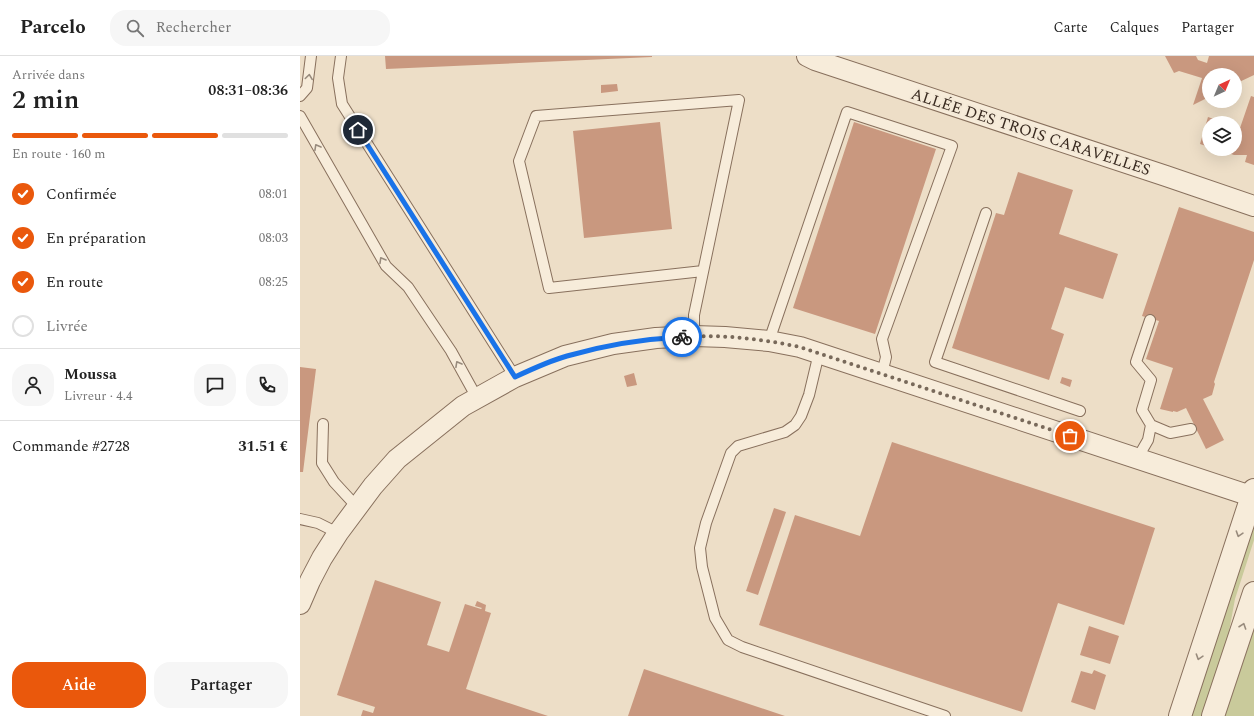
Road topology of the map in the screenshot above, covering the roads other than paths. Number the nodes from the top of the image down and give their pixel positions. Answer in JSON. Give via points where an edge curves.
{"nodes":[{"id":1,"x":311,"y":56,"type":"edge"},
{"id":2,"x":341,"y":56,"type":"edge"},
{"id":3,"x":807,"y":56,"type":"edge"},
{"id":4,"x":300,"y":96,"type":"edge"},
{"id":5,"x":300,"y":116,"type":"edge"},
{"id":6,"x":1253,"y":205,"type":"edge"},
{"id":7,"x":986,"y":213,"type":"dead end"},
{"id":8,"x":703,"y":271,"type":"junction"},
{"id":9,"x":1150,"y":320,"type":"dead end"},
{"id":10,"x":694,"y":336,"type":"junction"},
{"id":11,"x":769,"y":341,"type":"junction"},
{"id":12,"x":819,"y":353,"type":"junction"},
{"id":13,"x":882,"y":374,"type":"junction"},
{"id":14,"x":515,"y":377,"type":"junction"},
{"id":15,"x":478,"y":398,"type":"junction"},
{"id":16,"x":1080,"y":411,"type":"dead end"},
{"id":17,"x":323,"y":424,"type":"dead end"},
{"id":18,"x":1151,"y":425,"type":"junction"},
{"id":19,"x":1191,"y":429,"type":"dead end"},
{"id":20,"x":1137,"y":458,"type":"junction"},
{"id":21,"x":1253,"y":494,"type":"edge"},
{"id":22,"x":357,"y":507,"type":"junction"},
{"id":23,"x":300,"y":519,"type":"edge"},
{"id":24,"x":338,"y":534,"type":"junction"},
{"id":25,"x":1254,"y":593,"type":"edge"},
{"id":26,"x":300,"y":604,"type":"edge"},
{"id":27,"x":944,"y":716,"type":"edge"},
{"id":28,"x":1180,"y":716,"type":"edge"},
{"id":29,"x":1213,"y":716,"type":"edge"}],
"edges":[{"from":4,"to":1,"type":"lane","one_way":true,"via":[[307,88]]},
{"from":2,"to":14,"type":"lane","via":[[338,78],[342,104]]},
{"from":3,"to":6,"type":"street","name":"ALLÉE DES TROIS CARAVELLES"},
{"from":15,"to":5,"type":"lane","one_way":true,"via":[[451,351],[408,287],[386,266]]},
{"from":7,"to":16,"type":"lane","via":[[935,362]]},
{"from":8,"to":8,"type":"lane","via":[[739,100],[536,116],[519,161],[549,288]]},
{"from":8,"to":10,"type":"lane","via":[[694,315]]},
{"from":9,"to":18,"type":"lane","via":[[1136,362],[1151,380],[1142,410]]},
{"from":10,"to":11,"type":"street"},
{"from":10,"to":14,"type":"street","via":[[613,344],[566,356]]},
{"from":11,"to":12,"type":"street"},
{"from":11,"to":13,"type":"lane","via":[[847,112],[952,146],[882,340],[886,357]]},
{"from":12,"to":13,"type":"street"},
{"from":12,"to":27,"type":"lane","via":[[809,395],[801,416],[794,425],[785,432],[738,446],[731,453],[706,523],[700,548],[702,567],[715,618],[728,640],[742,647]]},
{"from":13,"to":20,"type":"street"},
{"from":14,"to":15,"type":"street"},
{"from":15,"to":22,"type":"street","via":[[464,406],[397,459]]},
{"from":17,"to":22,"type":"lane","via":[[322,463],[334,482]]},
{"from":18,"to":19,"type":"lane","via":[[1170,433]]},
{"from":18,"to":20,"type":"lane","via":[[1148,440]]},
{"from":20,"to":21,"type":"street"},
{"from":21,"to":28,"type":"street","one_way":true},
{"from":22,"to":24,"type":"street"},
{"from":23,"to":24,"type":"lane","via":[[318,523]]},
{"from":24,"to":26,"type":"street","via":[[310,573]]},
{"from":29,"to":25,"type":"street","one_way":true}]}
